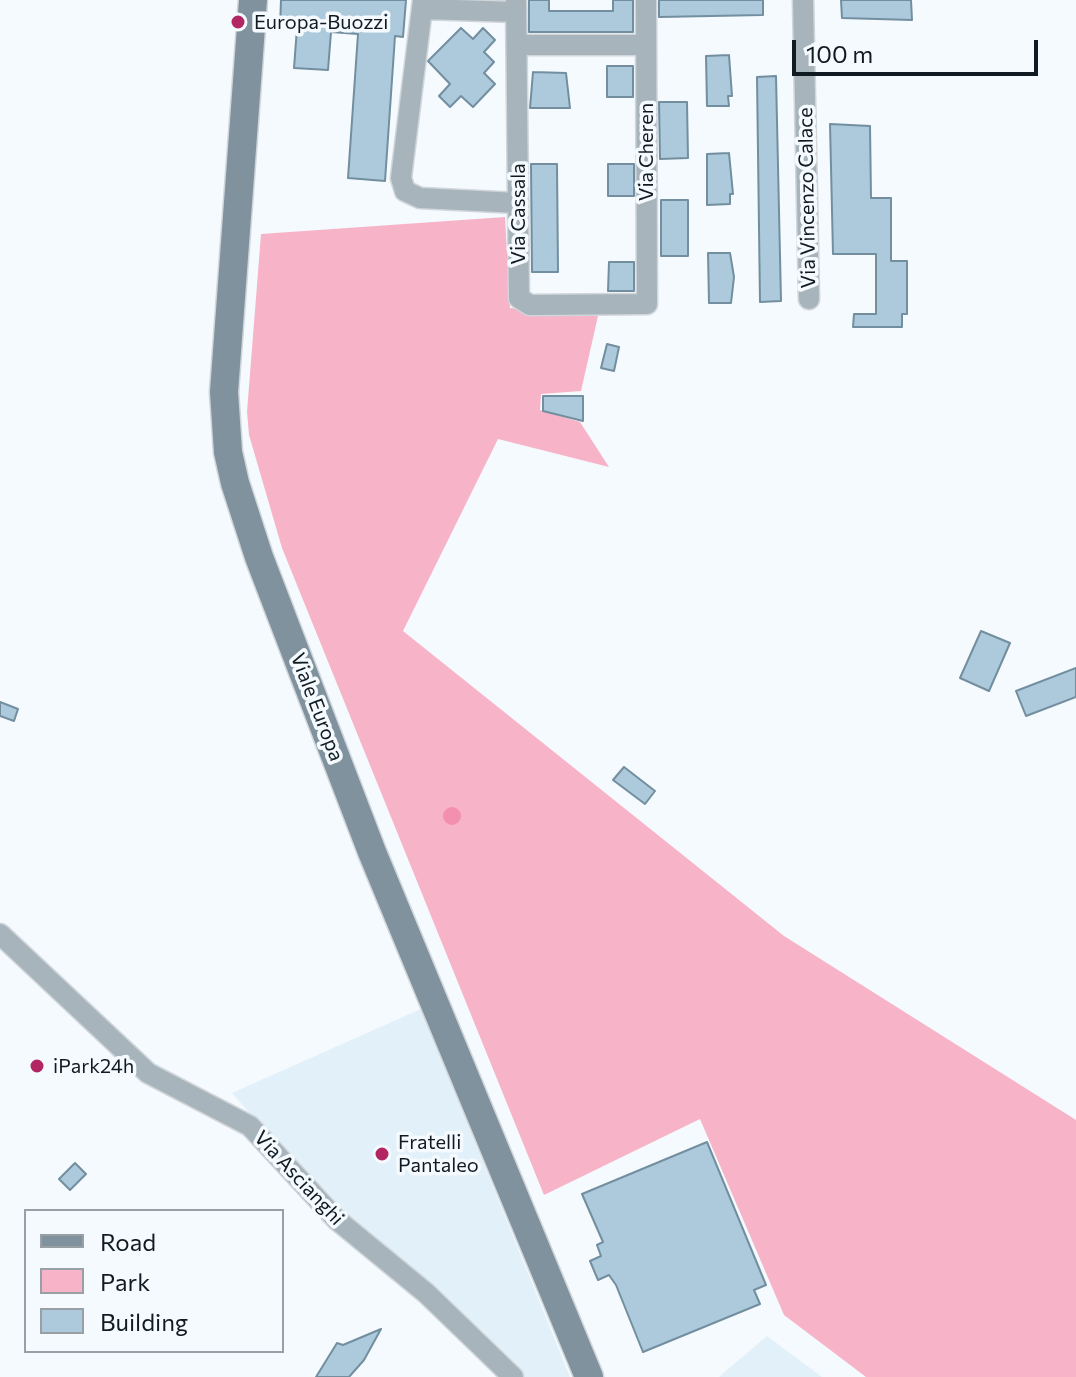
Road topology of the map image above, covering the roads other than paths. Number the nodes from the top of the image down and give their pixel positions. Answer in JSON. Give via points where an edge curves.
{"nodes":[{"id":1,"x":253,"y":0,"type":"edge"},
{"id":2,"x":646,"y":0,"type":"edge"},
{"id":3,"x":803,"y":0,"type":"edge"},
{"id":4,"x":423,"y":4,"type":"edge"},
{"id":5,"x":516,"y":6,"type":"edge"},
{"id":6,"x":517,"y":45,"type":"junction"},
{"id":7,"x":646,"y":45,"type":"junction"},
{"id":8,"x":518,"y":203,"type":"junction"},
{"id":9,"x":809,"y":299,"type":"dead end"},
{"id":10,"x":647,"y":304,"type":"joint"},
{"id":11,"x":0,"y":934,"type":"edge"},
{"id":12,"x":513,"y":1377,"type":"edge"},
{"id":13,"x":589,"y":1377,"type":"edge"}],
"edges":[{"from":1,"to":13,"type":"main road","name":"Viale Europa","via":[[224,392],[235,483],[372,852]]},
{"from":2,"to":7,"type":"street","name":"Via Cheren"},
{"from":3,"to":9,"type":"street","name":"Via Vincenzo Calace"},
{"from":4,"to":5,"type":"street"},
{"from":4,"to":8,"type":"street","via":[[401,178],[405,191],[420,198]]},
{"from":5,"to":6,"type":"street","name":"Via Cassala"},
{"from":6,"to":7,"type":"street"},
{"from":6,"to":8,"type":"street","name":"Via Cassala"},
{"from":7,"to":10,"type":"street","name":"Via Cheren"},
{"from":8,"to":10,"type":"street","name":"Via Cassala","via":[[519,298],[530,305]]},
{"from":11,"to":12,"type":"street","name":"Via Ascianghi","via":[[148,1073],[250,1126],[336,1219],[426,1293]]}]}
